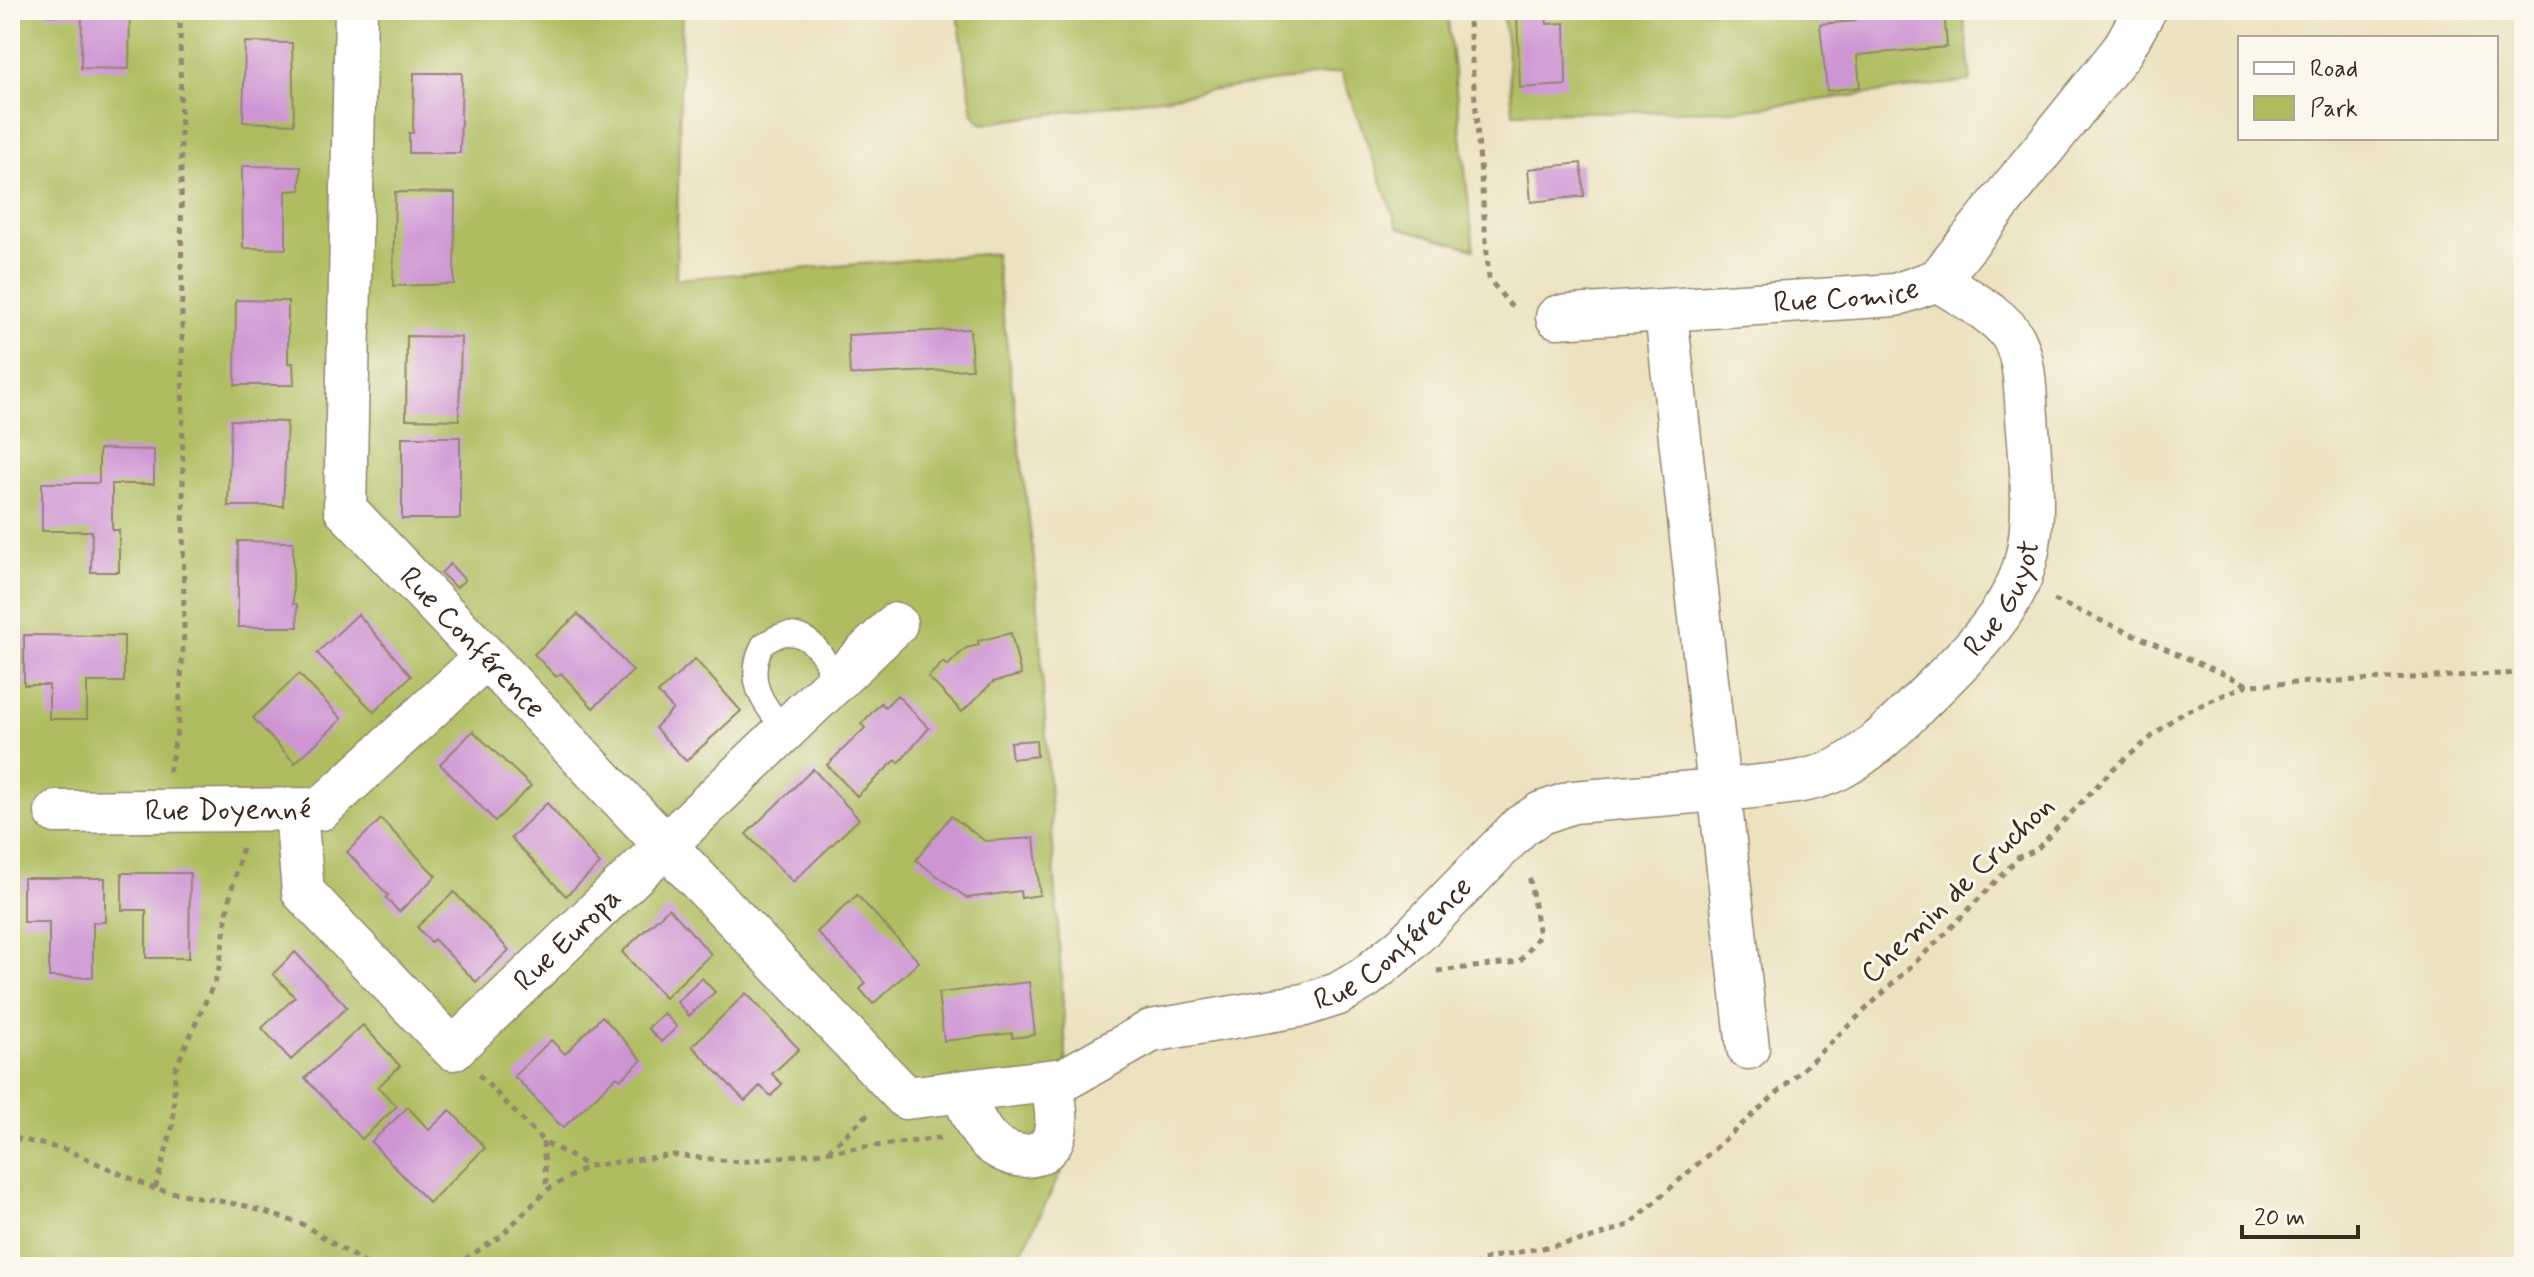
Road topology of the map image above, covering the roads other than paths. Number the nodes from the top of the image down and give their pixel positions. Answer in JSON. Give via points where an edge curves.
{"nodes":[{"id":1,"x":356,"y":10,"type":"edge"},
{"id":2,"x":2145,"y":10,"type":"edge"},
{"id":3,"x":1938,"y":280,"type":"junction"},
{"id":4,"x":1666,"y":313,"type":"junction"},
{"id":5,"x":1557,"y":317,"type":"road end"},
{"id":6,"x":896,"y":624,"type":"dead end"},
{"id":7,"x":486,"y":657,"type":"junction"},
{"id":8,"x":831,"y":686,"type":"junction"},
{"id":9,"x":786,"y":731,"type":"junction"},
{"id":10,"x":1717,"y":790,"type":"junction"},
{"id":11,"x":56,"y":812,"type":"dead end"},
{"id":12,"x":296,"y":812,"type":"junction"},
{"id":13,"x":666,"y":847,"type":"junction"},
{"id":14,"x":1748,"y":1048,"type":"dead end"},
{"id":15,"x":1052,"y":1081,"type":"junction"},
{"id":16,"x":962,"y":1092,"type":"junction"}],
"edges":[{"from":1,"to":7,"type":"street","name":"Rue Conférence","via":[[345,509]]},
{"from":2,"to":3,"type":"street","name":"Rue Comice","via":[[2122,51]]},
{"from":3,"to":4,"type":"street","name":"Rue Comice","via":[[1895,295]]},
{"from":3,"to":10,"type":"street","name":"Rue Guyot","via":[[2014,339],[2022,370],[2035,504],[2020,585],[1976,647],[1870,750],[1835,771],[1794,782]]},
{"from":4,"to":5,"type":"street","name":"Rue Comice"},
{"from":4,"to":10,"type":"street"},
{"from":6,"to":8,"type":"street","name":"Rue Europa"},
{"from":7,"to":12,"type":"street","name":"Rue Doyenné","via":[[321,809]]},
{"from":7,"to":13,"type":"street","name":"Rue Conférence"},
{"from":8,"to":9,"type":"street","name":"Rue Europa"},
{"from":8,"to":9,"type":"lane","via":[[824,655],[805,639],[785,634],[763,644],[753,664],[758,689]]},
{"from":9,"to":13,"type":"street","name":"Rue Europa"},
{"from":10,"to":14,"type":"street"},
{"from":10,"to":15,"type":"street","name":"Rue Conférence","via":[[1573,802],[1541,813],[1521,826],[1404,946],[1338,994],[1304,1005],[1151,1031],[1086,1070]]},
{"from":11,"to":12,"type":"street","name":"Rue Doyenné"},
{"from":12,"to":13,"type":"street","name":"Rue Europa","via":[[303,892],[453,1049]]},
{"from":13,"to":16,"type":"street","name":"Rue Conférence","via":[[906,1098]]},
{"from":15,"to":16,"type":"street","name":"Rue Conférence"},
{"from":15,"to":16,"type":"street","via":[[1056,1127],[1047,1147],[1027,1158],[1005,1154],[982,1134]]}]}
